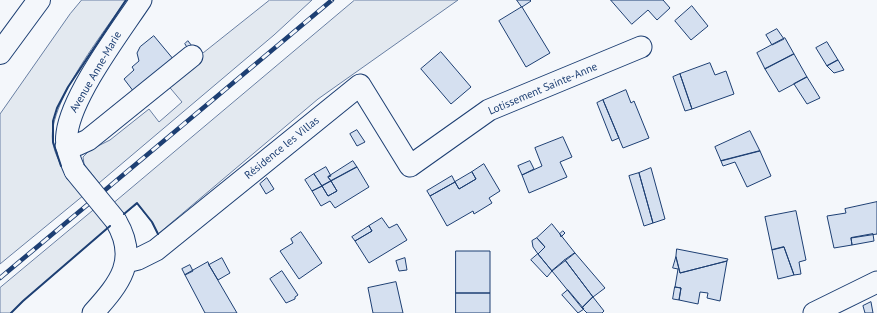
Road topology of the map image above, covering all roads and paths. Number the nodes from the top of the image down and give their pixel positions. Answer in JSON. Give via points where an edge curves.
{"nodes":[{"id":1,"x":39,"y":0,"type":"edge"},
{"id":2,"x":141,"y":0,"type":"edge"},
{"id":3,"x":641,"y":47,"type":"dead end"},
{"id":4,"x":0,"y":53,"type":"edge"},
{"id":5,"x":192,"y":56,"type":"dead end"},
{"id":6,"x":66,"y":146,"type":"junction"},
{"id":7,"x":410,"y":166,"type":"joint"},
{"id":8,"x":126,"y":262,"type":"junction"},
{"id":9,"x":877,"y":282,"type":"edge"},
{"id":10,"x":94,"y":313,"type":"edge"},
{"id":11,"x":814,"y":313,"type":"edge"}],
"edges":[{"from":1,"to":4,"type":"highway"},
{"from":2,"to":6,"type":"street","name":"Avenue Anne-Marie","via":[[78,100],[71,115]]},
{"from":3,"to":7,"type":"street","name":"Lotissement Sainte-Anne","via":[[490,110]]},
{"from":5,"to":6,"type":"street","via":[[88,140]]},
{"from":6,"to":8,"type":"street","name":"Avenue Anne-Marie","bridge":true,"via":[[75,171],[124,234],[127,247]]},
{"from":7,"to":8,"type":"street","name":"Résidence les Villas","via":[[360,85],[156,250]]},
{"from":8,"to":10,"type":"street","name":"Avenue Anne-Marie","via":[[120,278]]},
{"from":9,"to":11,"type":"street"}]}
